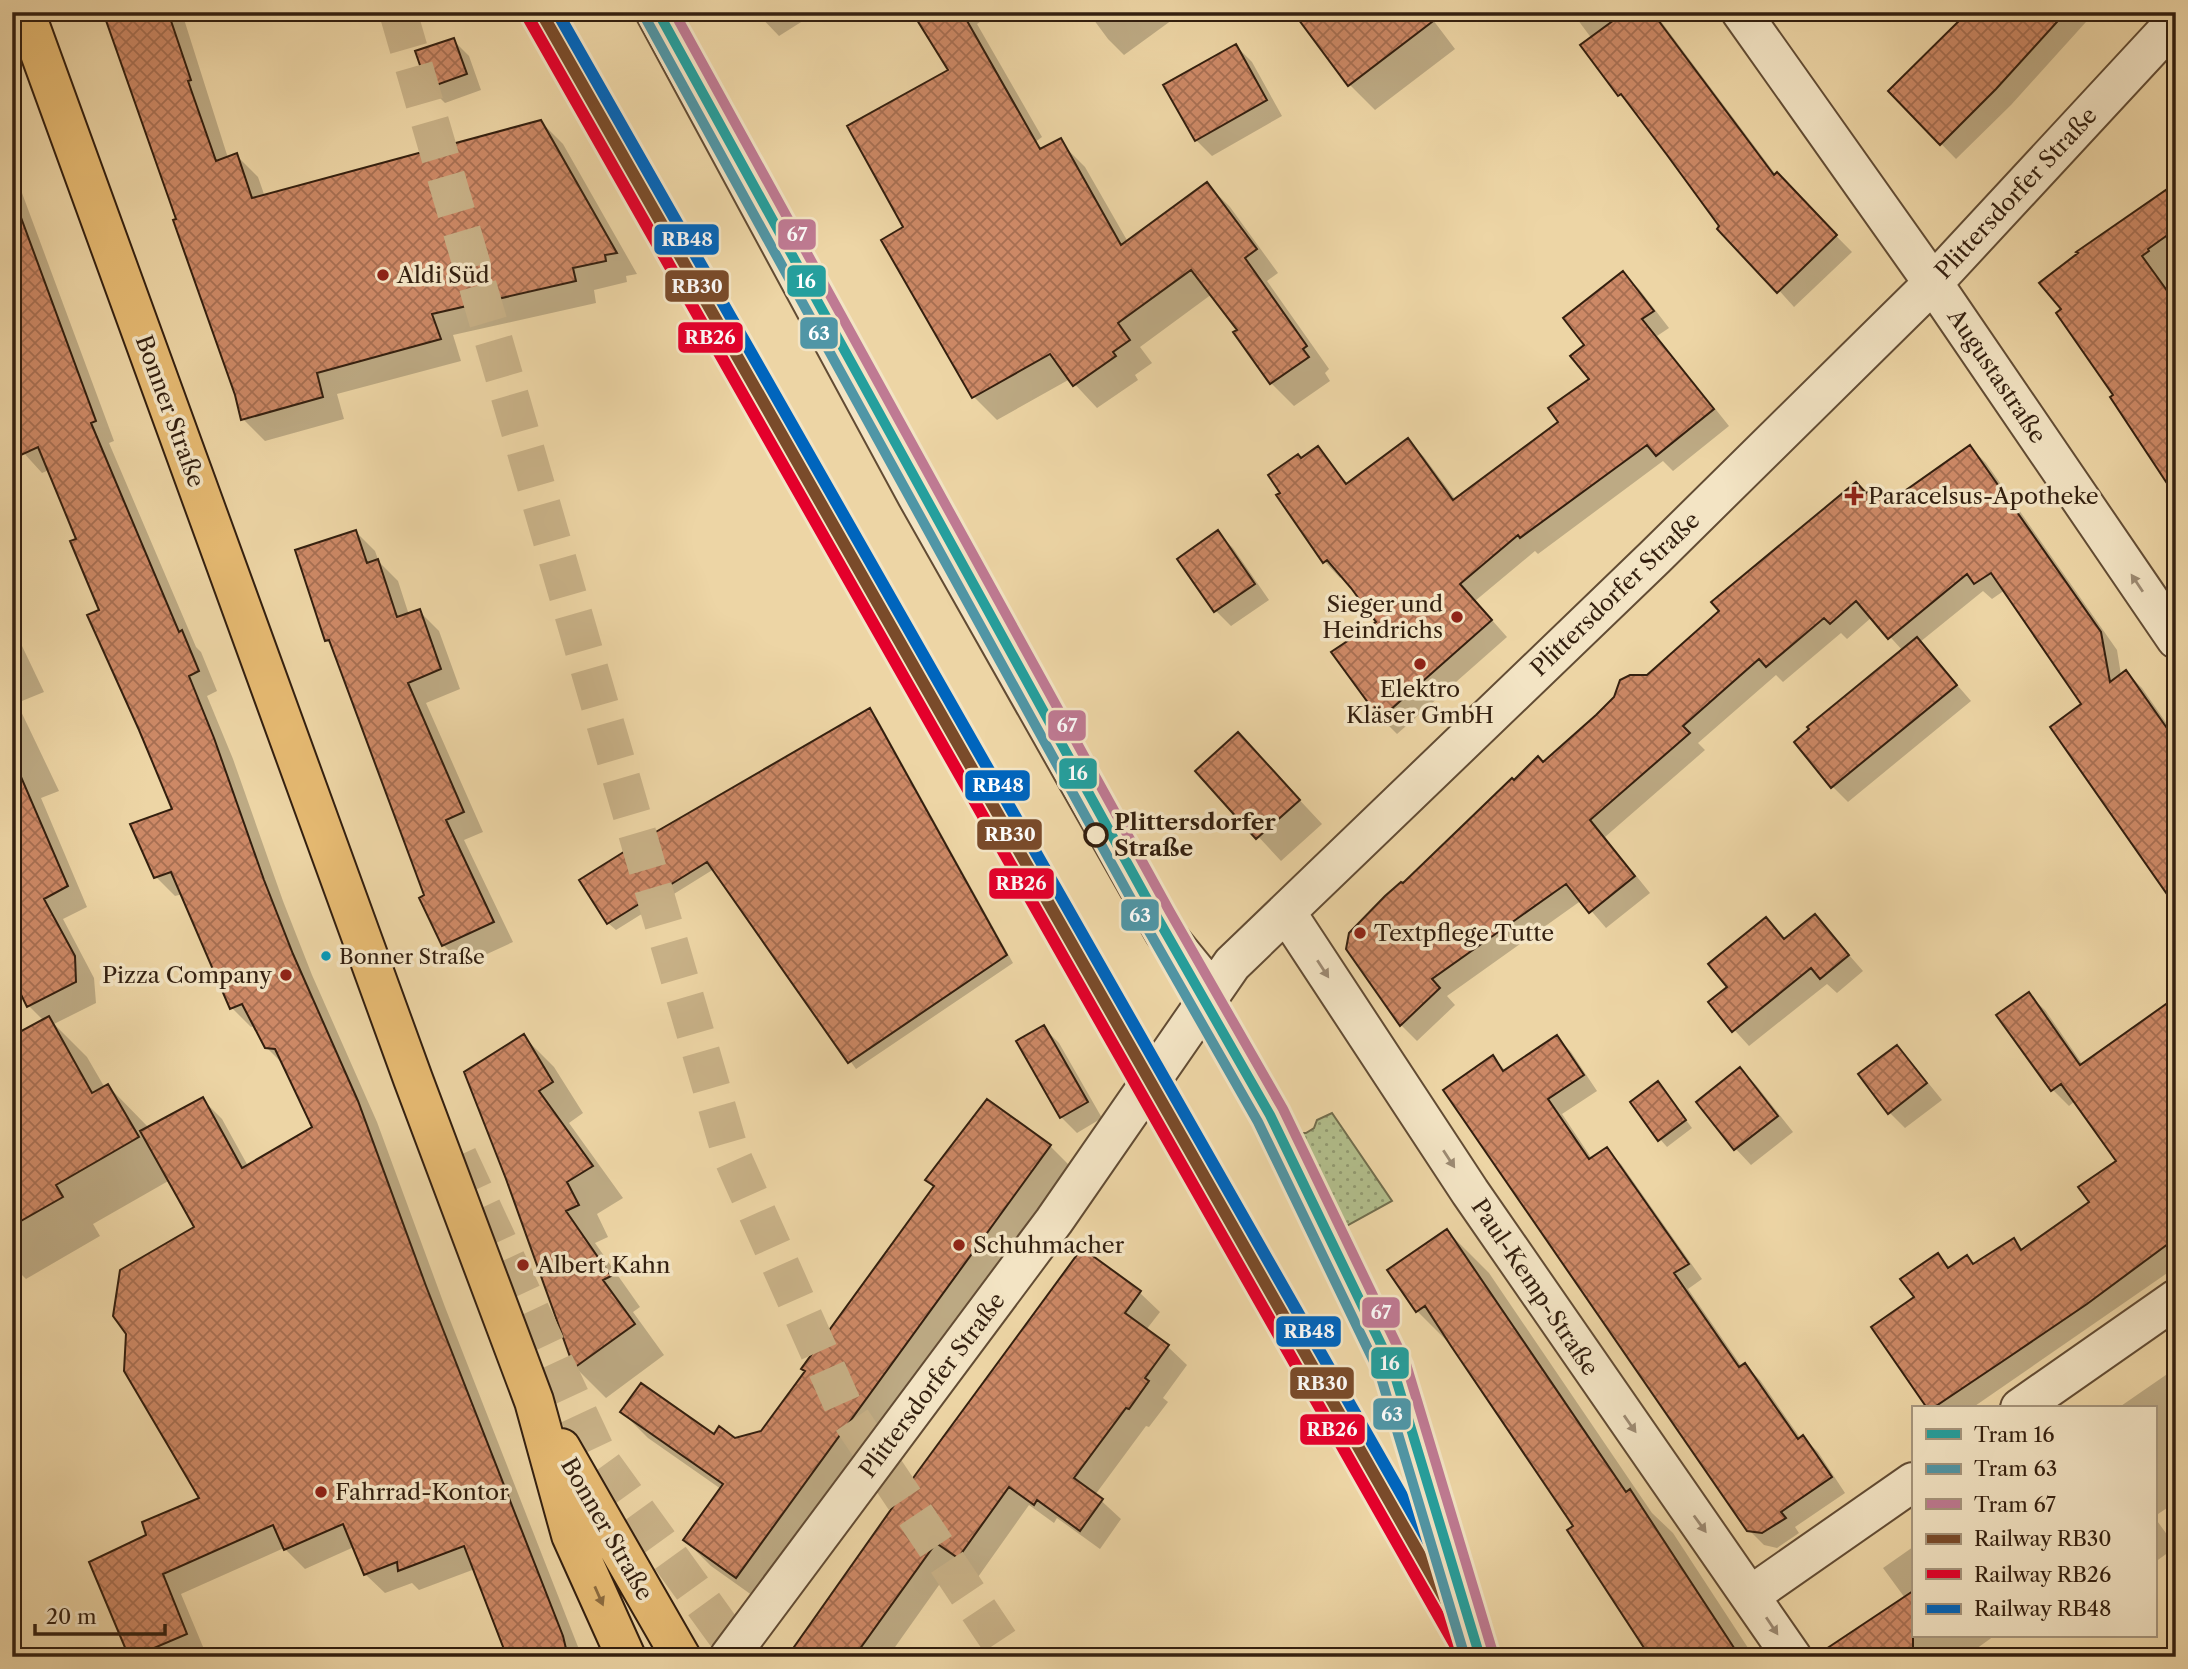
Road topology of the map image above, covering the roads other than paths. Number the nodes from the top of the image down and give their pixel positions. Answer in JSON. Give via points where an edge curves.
{"nodes":[{"id":1,"x":25,"y":12,"type":"edge"},
{"id":2,"x":655,"y":12,"type":"edge"},
{"id":3,"x":1741,"y":12,"type":"edge"},
{"id":4,"x":2176,"y":22,"type":"edge"},
{"id":5,"x":1933,"y":282,"type":"junction"},
{"id":6,"x":2176,"y":639,"type":"edge"},
{"id":7,"x":1286,"y":912,"type":"junction"},
{"id":8,"x":1212,"y":991,"type":"junction"},
{"id":9,"x":2176,"y":1299,"type":"edge"},
{"id":10,"x":534,"y":1401,"type":"junction"},
{"id":11,"x":2023,"y":1406,"type":"edge"},
{"id":12,"x":1912,"y":1483,"type":"edge"},
{"id":13,"x":1751,"y":1595,"type":"junction"},
{"id":14,"x":626,"y":1657,"type":"edge"},
{"id":15,"x":681,"y":1657,"type":"edge"},
{"id":16,"x":729,"y":1657,"type":"edge"},
{"id":17,"x":1792,"y":1657,"type":"edge"}],
"edges":[{"from":1,"to":10,"type":"main road","name":"Bonner Straße","via":[[415,1087]]},
{"from":2,"to":8,"type":"street","via":[[917,496],[1164,932]]},
{"from":3,"to":5,"type":"street","name":"Augustastraße"},
{"from":4,"to":5,"type":"street","name":"Plittersdorfer Straße"},
{"from":6,"to":5,"type":"street","name":"Augustastraße","one_way":true},
{"from":5,"to":7,"type":"street","name":"Plittersdorfer Straße"},
{"from":7,"to":8,"type":"street","name":"Plittersdorfer Straße","via":[[1231,964]]},
{"from":7,"to":13,"type":"street","name":"Paul-Kemp-Straße","one_way":true,"via":[[1478,1203]]},
{"from":8,"to":16,"type":"street","name":"Plittersdorfer Straße","via":[[1054,1221]]},
{"from":9,"to":11,"type":"street"},
{"from":10,"to":14,"type":"main road","name":"Bonner Straße","one_way":true,"via":[[571,1535]]},
{"from":10,"to":15,"type":"main road","name":"Bonner Straße"},
{"from":12,"to":13,"type":"street"},
{"from":13,"to":17,"type":"street","name":"Paul-Kemp-Straße","one_way":true}]}
